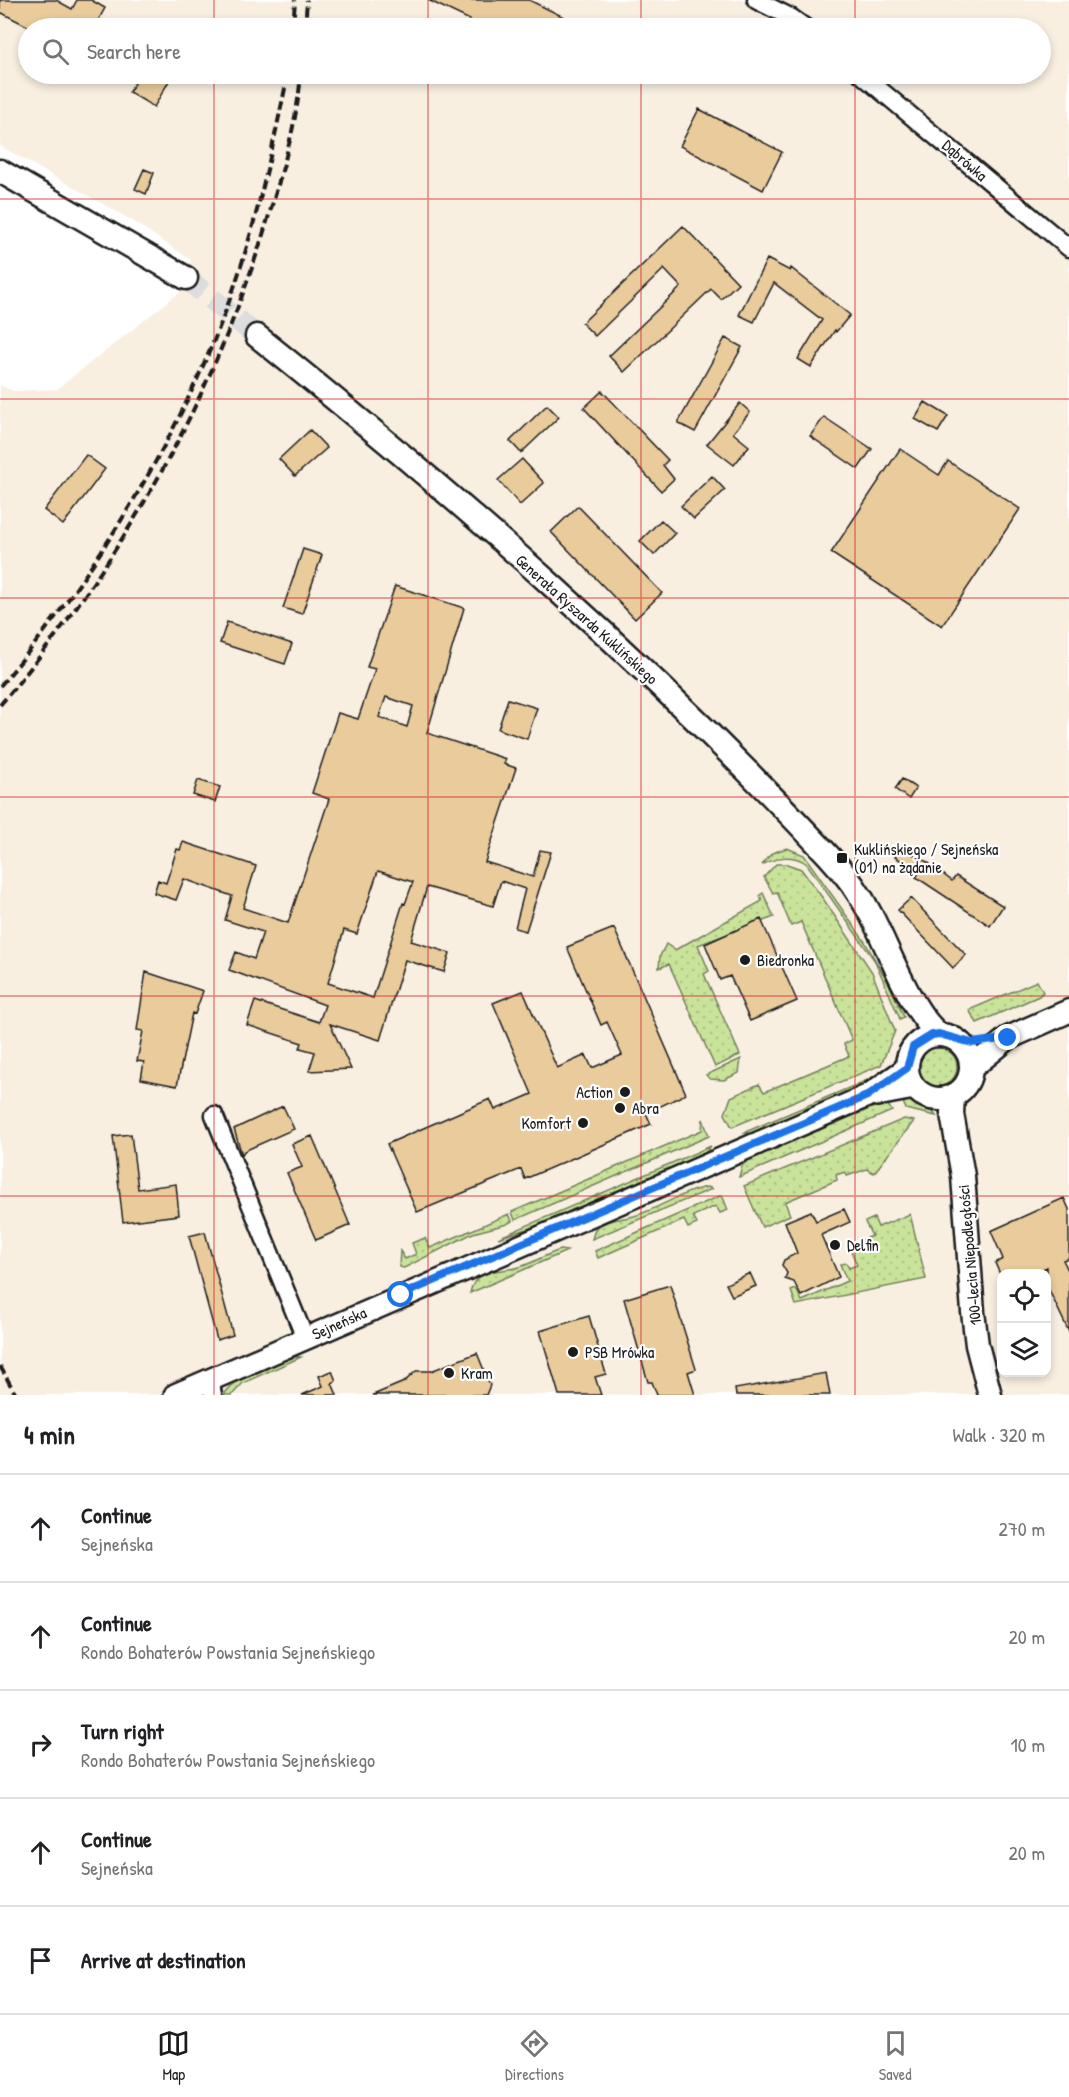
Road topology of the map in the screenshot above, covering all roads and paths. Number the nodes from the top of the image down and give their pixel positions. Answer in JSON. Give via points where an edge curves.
{"nodes":[{"id":1,"x":756,"y":0,"type":"edge"},
{"id":2,"x":792,"y":18,"type":"edge"},
{"id":3,"x":873,"y":84,"type":"edge"},
{"id":4,"x":0,"y":171,"type":"edge"},
{"id":5,"x":1069,"y":248,"type":"edge"},
{"id":6,"x":186,"y":278,"type":"tunnel mouth"},
{"id":7,"x":258,"y":336,"type":"tunnel mouth"},
{"id":8,"x":880,"y":936,"type":"junction"},
{"id":9,"x":1069,"y":1011,"type":"edge"},
{"id":10,"x":939,"y":1034,"type":"junction"},
{"id":11,"x":1008,"y":1038,"type":"junction"},
{"id":12,"x":960,"y":1042,"type":"junction"},
{"id":13,"x":911,"y":1068,"type":"junction"},
{"id":14,"x":971,"y":1068,"type":"junction"},
{"id":15,"x":947,"y":1103,"type":"junction"},
{"id":16,"x":214,"y":1115,"type":"dead end"},
{"id":17,"x":304,"y":1338,"type":"junction"},
{"id":18,"x":212,"y":1387,"type":"edge"},
{"id":19,"x":175,"y":1395,"type":"edge"},
{"id":20,"x":990,"y":1395,"type":"edge"}],
"edges":[{"from":1,"to":2,"type":"street"},
{"from":3,"to":5,"type":"street","name":"Dąbrówka"},
{"from":4,"to":6,"type":"main road"},
{"from":7,"to":8,"type":"main road","name":"Generała Ryszarda Kuklińskiego","via":[[528,564],[677,702],[829,856],[862,898]]},
{"from":8,"to":10,"type":"main road","name":"Generała Ryszarda Kuklińskiego","via":[[921,1014]]},
{"from":8,"to":13,"type":"main road","name":"Generała Ryszarda Kuklińskiego","via":[[914,1037]]},
{"from":9,"to":11,"type":"main road"},
{"from":10,"to":12,"type":"main road"},
{"from":10,"to":13,"type":"main road","via":[[926,1038]]},
{"from":11,"to":12,"type":"main road"},
{"from":11,"to":14,"type":"main road"},
{"from":12,"to":14,"type":"main road","via":[[969,1054]]},
{"from":13,"to":15,"type":"main road","via":[[926,1096]]},
{"from":13,"to":17,"type":"street","name":"Sejneńska","via":[[867,1096]]},
{"from":14,"to":15,"type":"main road","via":[[968,1082]]},
{"from":15,"to":20,"type":"main road","name":"100-lecia Niepodległości","via":[[963,1176],[977,1345]]},
{"from":16,"to":17,"type":"street"},
{"from":17,"to":18,"type":"street","name":"Sejneńska"},
{"from":18,"to":19,"type":"street","name":"Sejneńska"}]}
